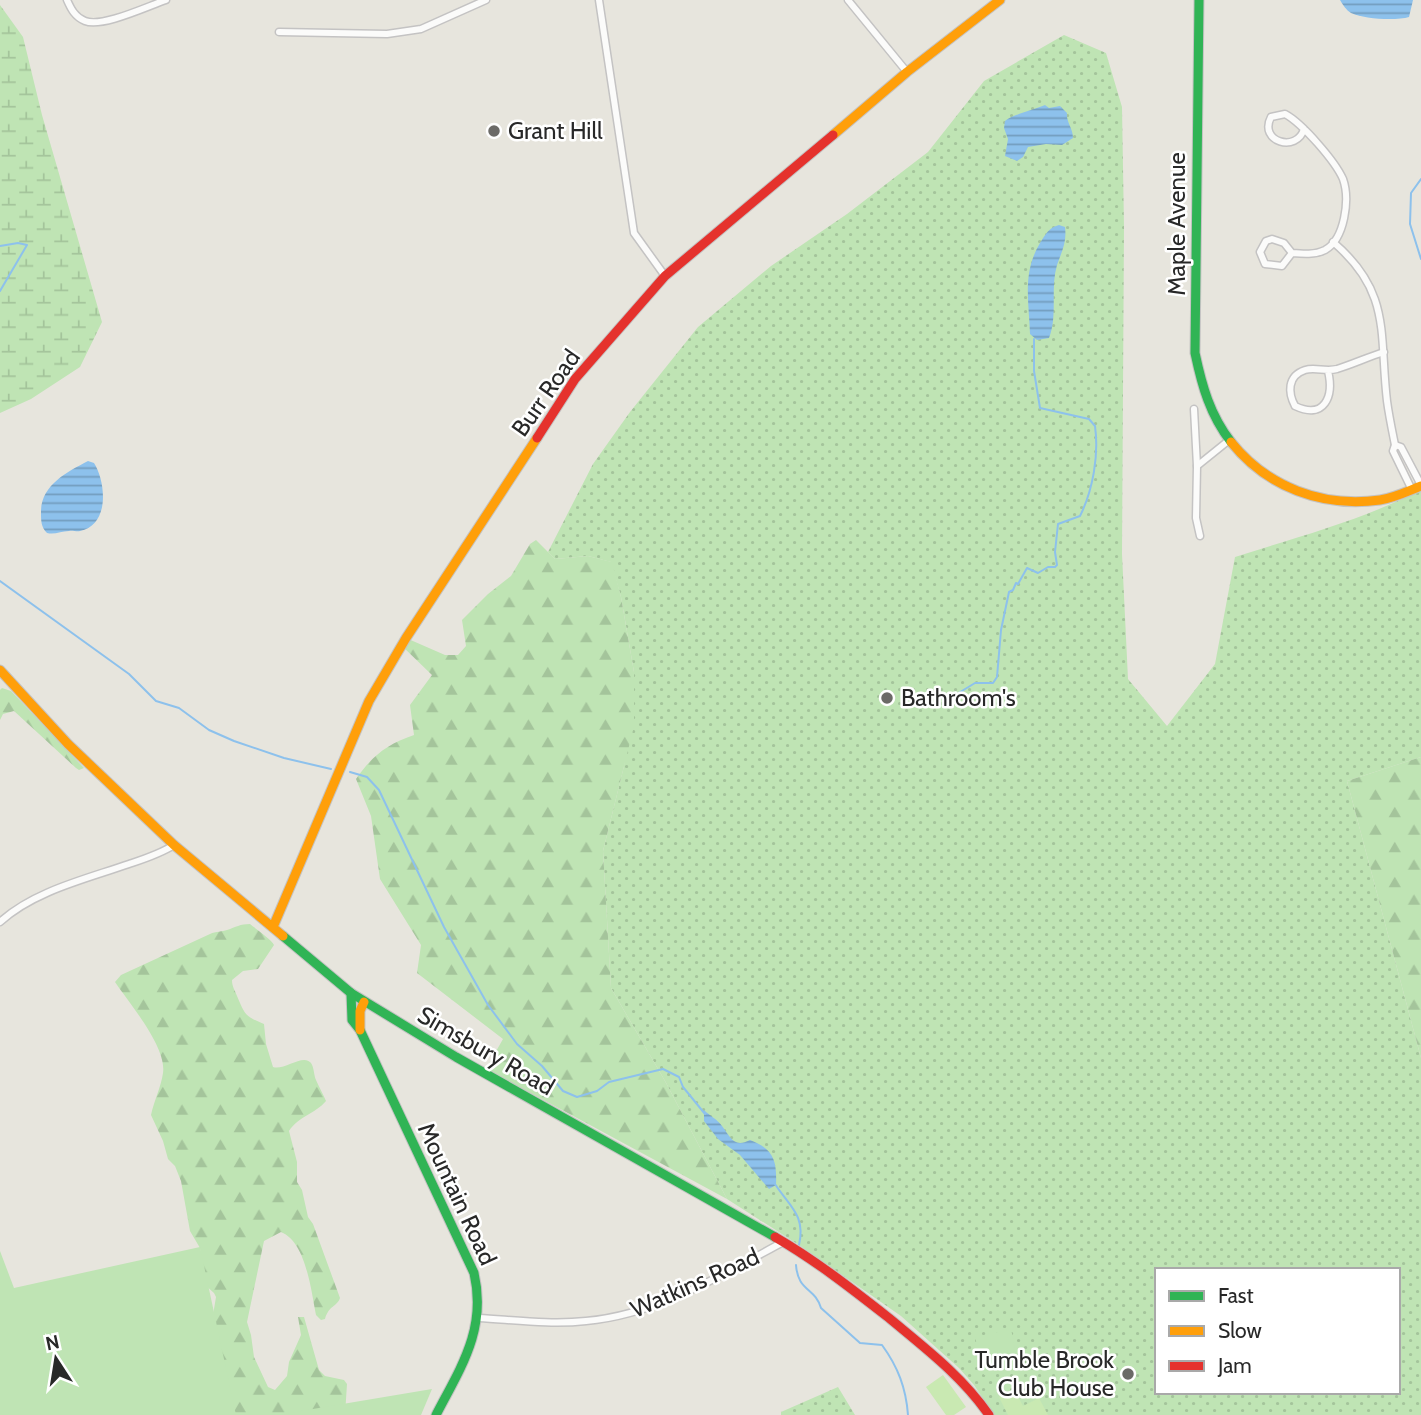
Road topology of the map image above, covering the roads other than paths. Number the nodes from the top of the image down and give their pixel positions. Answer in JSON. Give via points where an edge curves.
{"nodes":[{"id":1,"x":67,"y":0,"type":"edge"},
{"id":2,"x":166,"y":0,"type":"edge"},
{"id":3,"x":486,"y":0,"type":"edge"},
{"id":4,"x":599,"y":0,"type":"edge"},
{"id":5,"x":848,"y":0,"type":"edge"},
{"id":6,"x":1000,"y":0,"type":"edge"},
{"id":7,"x":1199,"y":0,"type":"edge"},
{"id":8,"x":279,"y":32,"type":"dead end"},
{"id":9,"x":907,"y":72,"type":"junction"},
{"id":10,"x":1304,"y":129,"type":"junction"},
{"id":11,"x":1333,"y":242,"type":"junction"},
{"id":12,"x":1292,"y":253,"type":"junction"},
{"id":13,"x":665,"y":276,"type":"junction"},
{"id":14,"x":1384,"y":352,"type":"junction"},
{"id":15,"x":1328,"y":371,"type":"junction"},
{"id":16,"x":1194,"y":408,"type":"dead end"},
{"id":17,"x":1228,"y":441,"type":"junction"},
{"id":18,"x":1197,"y":467,"type":"junction"},
{"id":19,"x":1418,"y":487,"type":"edge"},
{"id":20,"x":1200,"y":536,"type":"dead end"},
{"id":21,"x":0,"y":670,"type":"edge"},
{"id":22,"x":174,"y":845,"type":"junction"},
{"id":23,"x":0,"y":922,"type":"edge"},
{"id":24,"x":273,"y":927,"type":"junction"},
{"id":25,"x":351,"y":993,"type":"junction"},
{"id":26,"x":364,"y":1002,"type":"junction"},
{"id":27,"x":360,"y":1030,"type":"junction"},
{"id":28,"x":783,"y":1242,"type":"junction"},
{"id":29,"x":479,"y":1318,"type":"junction"},
{"id":30,"x":436,"y":1415,"type":"edge"},
{"id":31,"x":989,"y":1415,"type":"edge"}],
"edges":[{"from":1,"to":2,"type":"street","via":[[73,13],[92,23]]},
{"from":3,"to":8,"type":"street","via":[[421,29]]},
{"from":4,"to":13,"type":"street","via":[[634,233]]},
{"from":5,"to":9,"type":"street"},
{"from":6,"to":9,"type":"street","name":"Burr Road"},
{"from":7,"to":17,"type":"street","name":"Maple Avenue","via":[[1195,353],[1203,395]]},
{"from":9,"to":13,"type":"street","name":"Burr Road"},
{"from":10,"to":10,"type":"street","via":[[1285,114],[1268,121],[1271,136],[1283,143],[1295,140]]},
{"from":10,"to":11,"type":"street","via":[[1331,160],[1345,186],[1345,211]]},
{"from":11,"to":12,"type":"street","via":[[1318,253]]},
{"from":11,"to":14,"type":"street","via":[[1372,289],[1380,311]]},
{"from":12,"to":12,"type":"street","via":[[1277,267],[1265,264],[1260,252],[1272,239],[1284,243]]},
{"from":13,"to":24,"type":"street","name":"Burr Road","via":[[575,379],[386,670]]},
{"from":14,"to":15,"type":"street"},
{"from":14,"to":19,"type":"street","via":[[1393,451]]},
{"from":15,"to":15,"type":"street","via":[[1297,374],[1289,391],[1296,406],[1312,410],[1327,402]]},
{"from":16,"to":18,"type":"street"},
{"from":17,"to":18,"type":"street"},
{"from":17,"to":19,"type":"street","name":"Maple Avenue","via":[[1252,466],[1284,487],[1328,501],[1388,499]]},
{"from":18,"to":20,"type":"street"},
{"from":21,"to":22,"type":"street","name":"Simsbury Road","via":[[68,744]]},
{"from":22,"to":23,"type":"street","via":[[62,888],[20,907]]},
{"from":22,"to":24,"type":"street","name":"Simsbury Road"},
{"from":24,"to":25,"type":"street","name":"Simsbury Road"},
{"from":25,"to":26,"type":"street","name":"Simsbury Road"},
{"from":25,"to":27,"type":"street","name":"Mountain Road","via":[[352,1020]]},
{"from":26,"to":27,"type":"street"},
{"from":26,"to":28,"type":"street","name":"Simsbury Road"},
{"from":27,"to":29,"type":"street","name":"Mountain Road","via":[[474,1273],[480,1293]]},
{"from":28,"to":29,"type":"street","name":"Watkins Road","via":[[694,1288],[613,1318],[570,1322]]},
{"from":28,"to":31,"type":"street","name":"Simsbury Road","via":[[836,1276],[939,1358]]},
{"from":29,"to":30,"type":"street","name":"Mountain Road"}]}
